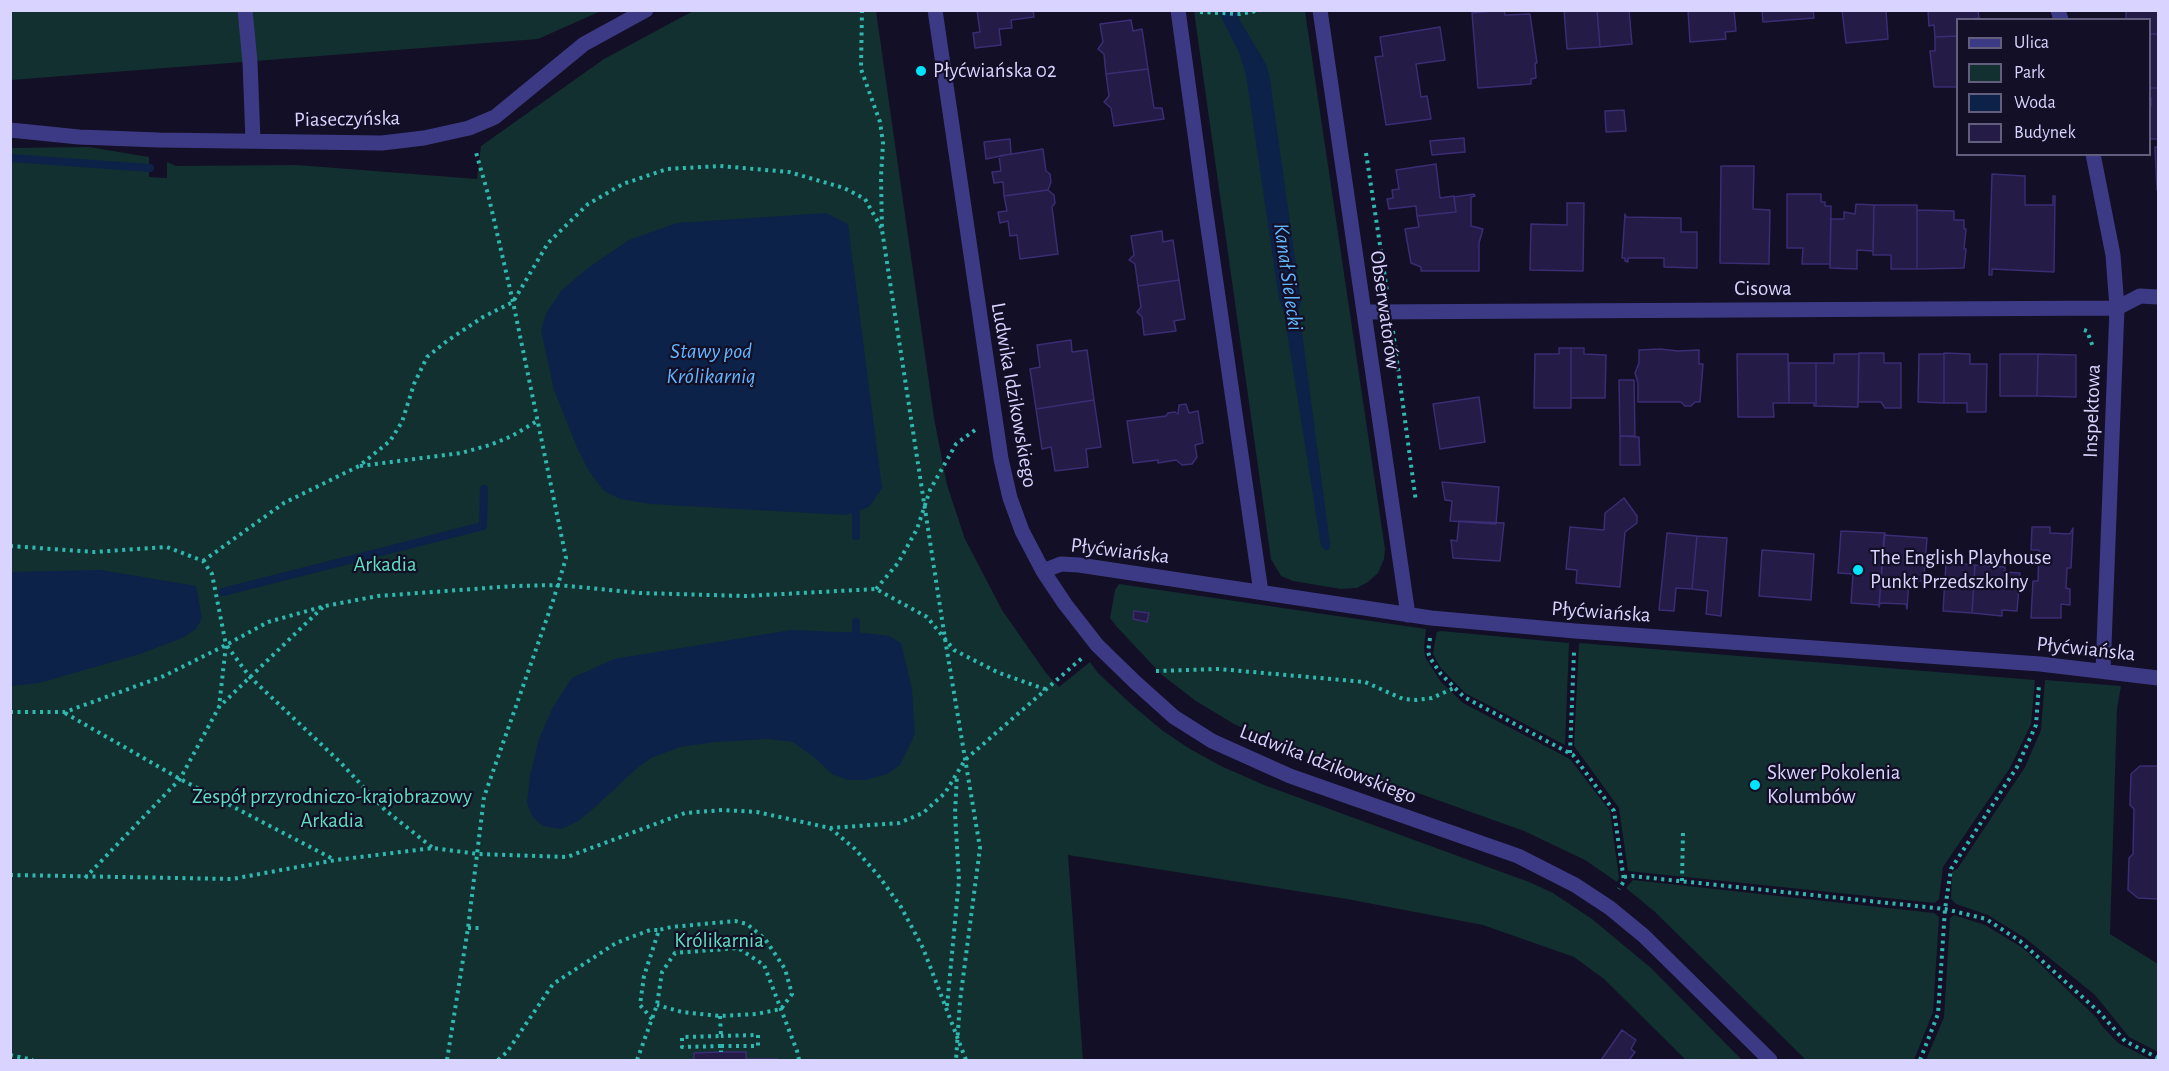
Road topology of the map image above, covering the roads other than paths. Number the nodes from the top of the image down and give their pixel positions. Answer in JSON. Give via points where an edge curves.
{"nodes":[{"id":1,"x":245,"y":10,"type":"edge"},
{"id":2,"x":646,"y":10,"type":"edge"},
{"id":3,"x":935,"y":10,"type":"edge"},
{"id":4,"x":1178,"y":10,"type":"edge"},
{"id":5,"x":1320,"y":10,"type":"edge"},
{"id":6,"x":10,"y":130,"type":"edge"},
{"id":7,"x":253,"y":141,"type":"junction"},
{"id":8,"x":2093,"y":156,"type":"edge"},
{"id":9,"x":2158,"y":297,"type":"edge"},
{"id":10,"x":2117,"y":308,"type":"junction"},
{"id":11,"x":1365,"y":312,"type":"junction"},
{"id":12,"x":1044,"y":571,"type":"junction"},
{"id":13,"x":1261,"y":592,"type":"junction"},
{"id":14,"x":1408,"y":615,"type":"junction"},
{"id":15,"x":2103,"y":670,"type":"junction"},
{"id":16,"x":2158,"y":678,"type":"edge"},
{"id":17,"x":1770,"y":1060,"type":"edge"}],
"edges":[{"from":1,"to":7,"type":"street"},
{"from":2,"to":7,"type":"street","name":"Piaseczyńska","via":[[584,44],[495,117],[469,128],[382,143]]},
{"from":3,"to":12,"type":"street","name":"Ludwika Idzikowskiego","via":[[1001,459],[1022,531]]},
{"from":4,"to":13,"type":"street"},
{"from":5,"to":11,"type":"street","name":"Obserwatorów"},
{"from":6,"to":7,"type":"street","name":"Piaseczyńska","via":[[79,137]]},
{"from":8,"to":10,"type":"street","name":"Inspektowa","via":[[2113,255]]},
{"from":9,"to":10,"type":"street","name":"Cisowa","via":[[2140,296]]},
{"from":10,"to":11,"type":"street","name":"Cisowa"},
{"from":10,"to":15,"type":"street","name":"Inspektowa"},
{"from":11,"to":14,"type":"street","name":"Obserwatorów"},
{"from":12,"to":13,"type":"street","name":"Płyćwiańska","via":[[1061,564],[1079,565]]},
{"from":12,"to":17,"type":"street","name":"Ludwika Idzikowskiego","via":[[1097,645],[1174,717],[1251,760],[1518,856],[1575,885],[1644,936]]},
{"from":13,"to":14,"type":"street","name":"Płyćwiańska"},
{"from":14,"to":15,"type":"street","name":"Płyćwiańska"},
{"from":15,"to":16,"type":"street","name":"Płyćwiańska"}]}
